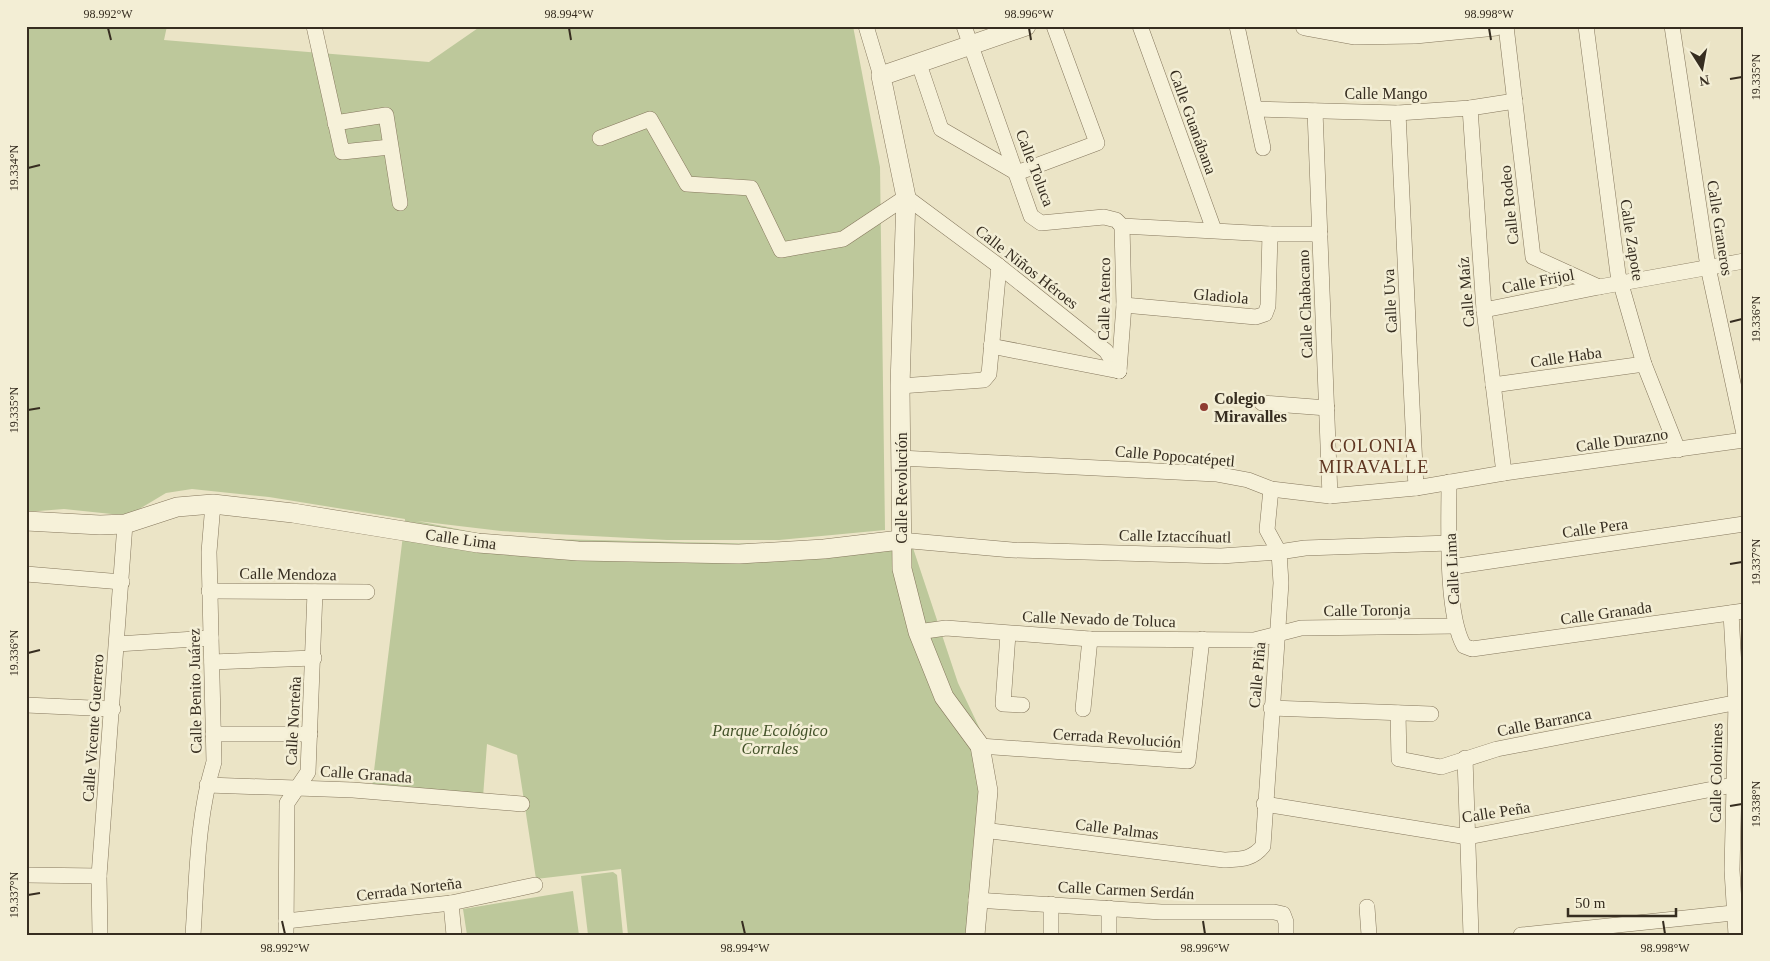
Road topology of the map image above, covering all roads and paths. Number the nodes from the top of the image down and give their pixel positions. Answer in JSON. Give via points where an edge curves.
{"nodes":[{"id":1,"x":314,"y":26,"type":"edge"},
{"id":2,"x":866,"y":26,"type":"edge"},
{"id":3,"x":964,"y":26,"type":"edge"},
{"id":4,"x":1026,"y":26,"type":"edge"},
{"id":5,"x":1054,"y":26,"type":"edge"},
{"id":6,"x":1140,"y":26,"type":"edge"},
{"id":7,"x":1237,"y":26,"type":"edge"},
{"id":8,"x":1305,"y":26,"type":"edge"},
{"id":9,"x":1496,"y":26,"type":"edge"},
{"id":10,"x":1506,"y":26,"type":"edge"},
{"id":11,"x":1586,"y":26,"type":"edge"},
{"id":12,"x":1672,"y":26,"type":"edge"},
{"id":13,"x":971,"y":46,"type":"junction"},
{"id":14,"x":920,"y":64,"type":"junction"},
{"id":15,"x":881,"y":76,"type":"junction"},
{"id":16,"x":1516,"y":100,"type":"junction"},
{"id":17,"x":1470,"y":108,"type":"junction"},
{"id":18,"x":1256,"y":109,"type":"junction"},
{"id":19,"x":1315,"y":111,"type":"junction"},
{"id":20,"x":1398,"y":113,"type":"junction"},
{"id":21,"x":335,"y":123,"type":"junction"},
{"id":22,"x":600,"y":138,"type":"dead end"},
{"id":23,"x":390,"y":147,"type":"junction"},
{"id":24,"x":1264,"y":148,"type":"dead end"},
{"id":25,"x":1017,"y":173,"type":"junction"},
{"id":26,"x":906,"y":197,"type":"junction"},
{"id":27,"x":400,"y":204,"type":"dead end"},
{"id":28,"x":1122,"y":226,"type":"junction"},
{"id":29,"x":1214,"y":230,"type":"junction"},
{"id":30,"x":1270,"y":234,"type":"junction"},
{"id":31,"x":1320,"y":234,"type":"junction"},
{"id":32,"x":1744,"y":261,"type":"edge"},
{"id":33,"x":999,"y":266,"type":"junction"},
{"id":34,"x":1708,"y":267,"type":"junction"},
{"id":35,"x":1620,"y":284,"type":"junction"},
{"id":36,"x":1599,"y":287,"type":"junction"},
{"id":37,"x":1124,"y":305,"type":"junction"},
{"id":38,"x":1484,"y":310,"type":"junction"},
{"id":39,"x":991,"y":346,"type":"junction"},
{"id":40,"x":1644,"y":364,"type":"junction"},
{"id":41,"x":1119,"y":371,"type":"junction"},
{"id":42,"x":1493,"y":385,"type":"junction"},
{"id":43,"x":900,"y":386,"type":"junction"},
{"id":44,"x":1262,"y":403,"type":"dead end"},
{"id":45,"x":1327,"y":408,"type":"junction"},
{"id":46,"x":1744,"y":434,"type":"edge"},
{"id":47,"x":1744,"y":440,"type":"edge"},
{"id":48,"x":1678,"y":450,"type":"junction"},
{"id":49,"x":900,"y":458,"type":"junction"},
{"id":50,"x":1504,"y":473,"type":"junction"},
{"id":51,"x":1449,"y":482,"type":"junction"},
{"id":52,"x":1416,"y":488,"type":"junction"},
{"id":53,"x":1271,"y":489,"type":"junction"},
{"id":54,"x":1330,"y":496,"type":"junction"},
{"id":55,"x":213,"y":504,"type":"junction"},
{"id":56,"x":26,"y":520,"type":"edge"},
{"id":57,"x":125,"y":524,"type":"junction"},
{"id":58,"x":1744,"y":524,"type":"edge"},
{"id":59,"x":900,"y":540,"type":"junction"},
{"id":60,"x":1450,"y":543,"type":"junction"},
{"id":61,"x":1279,"y":552,"type":"junction"},
{"id":62,"x":1451,"y":567,"type":"junction"},
{"id":63,"x":26,"y":574,"type":"edge"},
{"id":64,"x":122,"y":582,"type":"junction"},
{"id":65,"x":209,"y":591,"type":"junction"},
{"id":66,"x":315,"y":592,"type":"junction"},
{"id":67,"x":367,"y":592,"type":"dead end"},
{"id":68,"x":1738,"y":612,"type":"edge"},
{"id":69,"x":1456,"y":626,"type":"junction"},
{"id":70,"x":918,"y":632,"type":"junction"},
{"id":71,"x":1279,"y":632,"type":"junction"},
{"id":72,"x":1008,"y":634,"type":"junction"},
{"id":73,"x":211,"y":638,"type":"junction"},
{"id":74,"x":1090,"y":639,"type":"junction"},
{"id":75,"x":1202,"y":639,"type":"junction"},
{"id":76,"x":117,"y":644,"type":"junction"},
{"id":77,"x":1472,"y":649,"type":"joint"},
{"id":78,"x":314,"y":658,"type":"junction"},
{"id":79,"x":212,"y":662,"type":"junction"},
{"id":80,"x":1740,"y":702,"type":"edge"},
{"id":81,"x":26,"y":705,"type":"edge"},
{"id":82,"x":1022,"y":705,"type":"dead end"},
{"id":83,"x":1271,"y":708,"type":"junction"},
{"id":84,"x":113,"y":709,"type":"junction"},
{"id":85,"x":1083,"y":709,"type":"dead end"},
{"id":86,"x":1398,"y":713,"type":"junction"},
{"id":87,"x":1431,"y":714,"type":"dead end"},
{"id":88,"x":214,"y":734,"type":"junction"},
{"id":89,"x":310,"y":734,"type":"junction"},
{"id":90,"x":980,"y":746,"type":"junction"},
{"id":91,"x":1466,"y":758,"type":"junction"},
{"id":92,"x":1733,"y":785,"type":"junction"},
{"id":93,"x":207,"y":786,"type":"junction"},
{"id":94,"x":299,"y":788,"type":"junction"},
{"id":95,"x":522,"y":804,"type":"dead end"},
{"id":96,"x":1264,"y":804,"type":"junction"},
{"id":97,"x":983,"y":830,"type":"junction"},
{"id":98,"x":1468,"y":837,"type":"junction"},
{"id":99,"x":1246,"y":858,"type":"joint"},
{"id":100,"x":26,"y":875,"type":"edge"},
{"id":101,"x":100,"y":876,"type":"junction"},
{"id":102,"x":534,"y":885,"type":"dead end"},
{"id":103,"x":976,"y":900,"type":"junction"},
{"id":104,"x":451,"y":903,"type":"junction"},
{"id":105,"x":1051,"y":904,"type":"junction"},
{"id":106,"x":1367,"y":907,"type":"dead end"},
{"id":107,"x":1109,"y":908,"type":"junction"},
{"id":108,"x":1733,"y":913,"type":"junction"},
{"id":109,"x":286,"y":928,"type":"edge"},
{"id":110,"x":100,"y":935,"type":"edge"},
{"id":111,"x":193,"y":935,"type":"edge"},
{"id":112,"x":454,"y":935,"type":"edge"},
{"id":113,"x":975,"y":935,"type":"edge"},
{"id":114,"x":1050,"y":935,"type":"edge"},
{"id":115,"x":1109,"y":935,"type":"edge"},
{"id":116,"x":1286,"y":935,"type":"edge"},
{"id":117,"x":1369,"y":935,"type":"edge"},
{"id":118,"x":1471,"y":935,"type":"edge"},
{"id":119,"x":1521,"y":935,"type":"edge"},
{"id":120,"x":1736,"y":935,"type":"edge"}],
"edges":[{"from":1,"to":21,"type":"street"},
{"from":2,"to":15,"type":"street","name":"Calle Revolución"},
{"from":3,"to":13,"type":"street","name":"Calle Toluca"},
{"from":4,"to":13,"type":"street"},
{"from":5,"to":25,"type":"street","via":[[1097,143]]},
{"from":6,"to":29,"type":"street","name":"Calle Guanábana"},
{"from":7,"to":18,"type":"street"},
{"from":8,"to":9,"type":"street","via":[[1354,34],[1415,34]]},
{"from":10,"to":16,"type":"street","name":"Calle Rodeo"},
{"from":11,"to":35,"type":"street","name":"Calle Zapote"},
{"from":12,"to":34,"type":"street","name":"Calle Graneros"},
{"from":13,"to":14,"type":"street"},
{"from":13,"to":25,"type":"street","name":"Calle Toluca"},
{"from":14,"to":15,"type":"street"},
{"from":14,"to":25,"type":"street","via":[[941,129]]},
{"from":15,"to":26,"type":"street","name":"Calle Revolución"},
{"from":16,"to":17,"type":"street","name":"Calle Mango"},
{"from":16,"to":36,"type":"street","name":"Calle Rodeo","via":[[1533,257]]},
{"from":17,"to":20,"type":"street","name":"Calle Mango"},
{"from":17,"to":38,"type":"street","name":"Calle Maíz"},
{"from":18,"to":19,"type":"street","name":"Calle Mango"},
{"from":18,"to":24,"type":"street"},
{"from":19,"to":20,"type":"street","name":"Calle Mango"},
{"from":19,"to":31,"type":"street","name":"Calle Chabacano"},
{"from":20,"to":52,"type":"street","name":"Calle Uva"},
{"from":21,"to":23,"type":"street","via":[[342,152]]},
{"from":21,"to":23,"type":"street","via":[[386,115]]},
{"from":22,"to":26,"type":"street","via":[[650,120],[687,184],[751,188],[781,250],[843,239]]},
{"from":23,"to":27,"type":"street"},
{"from":25,"to":28,"type":"street","name":"Calle Toluca","via":[[1031,216],[1041,223],[1104,217],[1116,220]]},
{"from":26,"to":33,"type":"street","name":"Calle Niños Héroes"},
{"from":26,"to":43,"type":"street","name":"Calle Revolución"},
{"from":28,"to":29,"type":"street","name":"Calle Toluca"},
{"from":28,"to":37,"type":"street","name":"Calle Atenco"},
{"from":29,"to":30,"type":"street","name":"Calle Toluca"},
{"from":30,"to":31,"type":"street","name":"Calle Toluca"},
{"from":30,"to":37,"type":"street","name":"Gladiola","via":[[1265,314],[1256,317]]},
{"from":31,"to":45,"type":"street","name":"Calle Chabacano"},
{"from":32,"to":34,"type":"street"},
{"from":33,"to":39,"type":"street"},
{"from":33,"to":41,"type":"street","name":"Calle Niños Héroes","via":[[1106,351]]},
{"from":34,"to":35,"type":"street"},
{"from":34,"to":46,"type":"street","name":"Calle Graneros"},
{"from":35,"to":36,"type":"street"},
{"from":35,"to":40,"type":"street","name":"Calle Zapote"},
{"from":36,"to":38,"type":"street","name":"Calle Frijol"},
{"from":37,"to":41,"type":"street","name":"Calle Atenco"},
{"from":38,"to":42,"type":"street","name":"Calle Maíz"},
{"from":39,"to":41,"type":"street"},
{"from":39,"to":43,"type":"street","via":[[989,374],[984,380]]},
{"from":40,"to":42,"type":"street","name":"Calle Haba"},
{"from":40,"to":48,"type":"street","name":"Calle Zapote"},
{"from":42,"to":50,"type":"street","name":"Calle Maíz"},
{"from":43,"to":49,"type":"street","name":"Calle Revolución"},
{"from":44,"to":45,"type":"street"},
{"from":45,"to":54,"type":"street","name":"Calle Chabacano"},
{"from":47,"to":48,"type":"street","name":"Calle Durazno"},
{"from":48,"to":50,"type":"street","name":"Calle Durazno"},
{"from":49,"to":53,"type":"street","name":"Calle Popocatépetl","via":[[1216,474],[1248,480]]},
{"from":49,"to":59,"type":"street","name":"Calle Revolución"},
{"from":50,"to":51,"type":"street","name":"Calle Popocatépetl"},
{"from":51,"to":52,"type":"street","name":"Calle Popocatépetl"},
{"from":51,"to":60,"type":"street","name":"Calle Lima"},
{"from":52,"to":54,"type":"street","name":"Calle Popocatépetl"},
{"from":53,"to":54,"type":"street","name":"Calle Popocatépetl"},
{"from":53,"to":61,"type":"street","name":"Calle Piña","via":[[1267,530]]},
{"from":55,"to":57,"type":"street","name":"Calle Lima","via":[[177,507]]},
{"from":55,"to":59,"type":"street","name":"Calle Lima","via":[[293,513],[478,543],[578,551],[739,554]]},
{"from":55,"to":65,"type":"street","name":"Calle Benito Juárez"},
{"from":56,"to":57,"type":"street","name":"Calle Lima"},
{"from":57,"to":64,"type":"street","name":"Calle Vicente Guerrero"},
{"from":58,"to":62,"type":"street","name":"Calle Pera"},
{"from":59,"to":61,"type":"street","name":"Calle Iztaccíhuatl","via":[[1012,550],[1221,556]]},
{"from":59,"to":70,"type":"street","name":"Calle Revolución","via":[[902,569]]},
{"from":60,"to":61,"type":"street","name":"Calle Iztaccíhuatl","via":[[1305,548]]},
{"from":60,"to":62,"type":"street","name":"Calle Lima"},
{"from":61,"to":71,"type":"street","name":"Calle Piña"},
{"from":62,"to":69,"type":"street","name":"Calle Lima"},
{"from":63,"to":64,"type":"street"},
{"from":64,"to":76,"type":"street","name":"Calle Vicente Guerrero"},
{"from":65,"to":66,"type":"street","name":"Calle Mendoza"},
{"from":65,"to":73,"type":"street","name":"Calle Benito Juárez"},
{"from":66,"to":67,"type":"street","name":"Calle Mendoza"},
{"from":66,"to":78,"type":"street","name":"Calle Norteña"},
{"from":68,"to":77,"type":"street","name":"Calle Granada"},
{"from":68,"to":80,"type":"street","name":"Calle Colorines"},
{"from":69,"to":71,"type":"street","name":"Calle Toronja","via":[[1301,628]]},
{"from":69,"to":77,"type":"street","name":"Calle Lima","via":[[1464,646]]},
{"from":70,"to":72,"type":"street","name":"Calle Nevado de Toluca","via":[[946,628]]},
{"from":70,"to":90,"type":"street","name":"Calle Revolución","via":[[944,698]]},
{"from":71,"to":75,"type":"street","name":"Calle Nevado de Toluca","via":[[1254,640]]},
{"from":71,"to":83,"type":"street","name":"Calle Piña"},
{"from":72,"to":74,"type":"street","name":"Calle Nevado de Toluca"},
{"from":72,"to":82,"type":"street","via":[[1003,704]]},
{"from":73,"to":76,"type":"street"},
{"from":73,"to":79,"type":"street","name":"Calle Benito Juárez"},
{"from":74,"to":75,"type":"street","name":"Calle Nevado de Toluca"},
{"from":74,"to":85,"type":"street"},
{"from":75,"to":90,"type":"street","name":"Cerrada Revolución","via":[[1188,761]]},
{"from":76,"to":84,"type":"street","name":"Calle Vicente Guerrero"},
{"from":78,"to":79,"type":"street"},
{"from":78,"to":89,"type":"street","name":"Calle Norteña"},
{"from":79,"to":88,"type":"street","name":"Calle Benito Juárez"},
{"from":80,"to":91,"type":"street","name":"Calle Barranca","via":[[1497,749]]},
{"from":80,"to":92,"type":"street","name":"Calle Colorines"},
{"from":81,"to":84,"type":"street"},
{"from":83,"to":86,"type":"street"},
{"from":83,"to":96,"type":"street","name":"Calle Piña"},
{"from":84,"to":101,"type":"street","name":"Calle Vicente Guerrero"},
{"from":86,"to":87,"type":"street"},
{"from":86,"to":91,"type":"street","name":"Calle Barranca","via":[[1399,759],[1441,767]]},
{"from":88,"to":89,"type":"street"},
{"from":88,"to":93,"type":"street","name":"Calle Benito Juárez","via":[[214,762]]},
{"from":89,"to":94,"type":"street","name":"Calle Norteña","via":[[308,772]]},
{"from":90,"to":97,"type":"street","name":"Calle Revolución","via":[[988,791]]},
{"from":91,"to":98,"type":"street"},
{"from":92,"to":98,"type":"street","name":"Calle Peña"},
{"from":92,"to":108,"type":"street","name":"Calle Colorines"},
{"from":93,"to":94,"type":"street","name":"Calle Granada"},
{"from":93,"to":111,"type":"street","name":"Calle Benito Juárez"},
{"from":94,"to":95,"type":"street","name":"Calle Granada"},
{"from":94,"to":109,"type":"street","name":"Calle Norteña","via":[[287,803]]},
{"from":96,"to":98,"type":"street","name":"Calle Peña"},
{"from":96,"to":99,"type":"street","name":"Calle Piña","via":[[1263,846],[1257,854]]},
{"from":97,"to":99,"type":"street","name":"Calle Palmas","via":[[1224,860]]},
{"from":97,"to":103,"type":"street","name":"Calle Revolución"},
{"from":98,"to":118,"type":"street"},
{"from":100,"to":101,"type":"street"},
{"from":101,"to":110,"type":"street","name":"Calle Vicente Guerrero"},
{"from":102,"to":104,"type":"street","name":"Cerrada Norteña"},
{"from":103,"to":105,"type":"street","name":"Calle Carmen Serdán"},
{"from":103,"to":113,"type":"street","name":"Calle Revolución"},
{"from":104,"to":109,"type":"street","name":"Cerrada Norteña"},
{"from":104,"to":112,"type":"street"},
{"from":105,"to":107,"type":"street","name":"Calle Carmen Serdán"},
{"from":105,"to":114,"type":"street"},
{"from":106,"to":117,"type":"street"},
{"from":107,"to":115,"type":"street"},
{"from":107,"to":116,"type":"street","name":"Calle Carmen Serdán","via":[[1161,912],[1274,912],[1283,914]]},
{"from":108,"to":119,"type":"street"},
{"from":108,"to":120,"type":"street","name":"Calle Colorines"}]}
